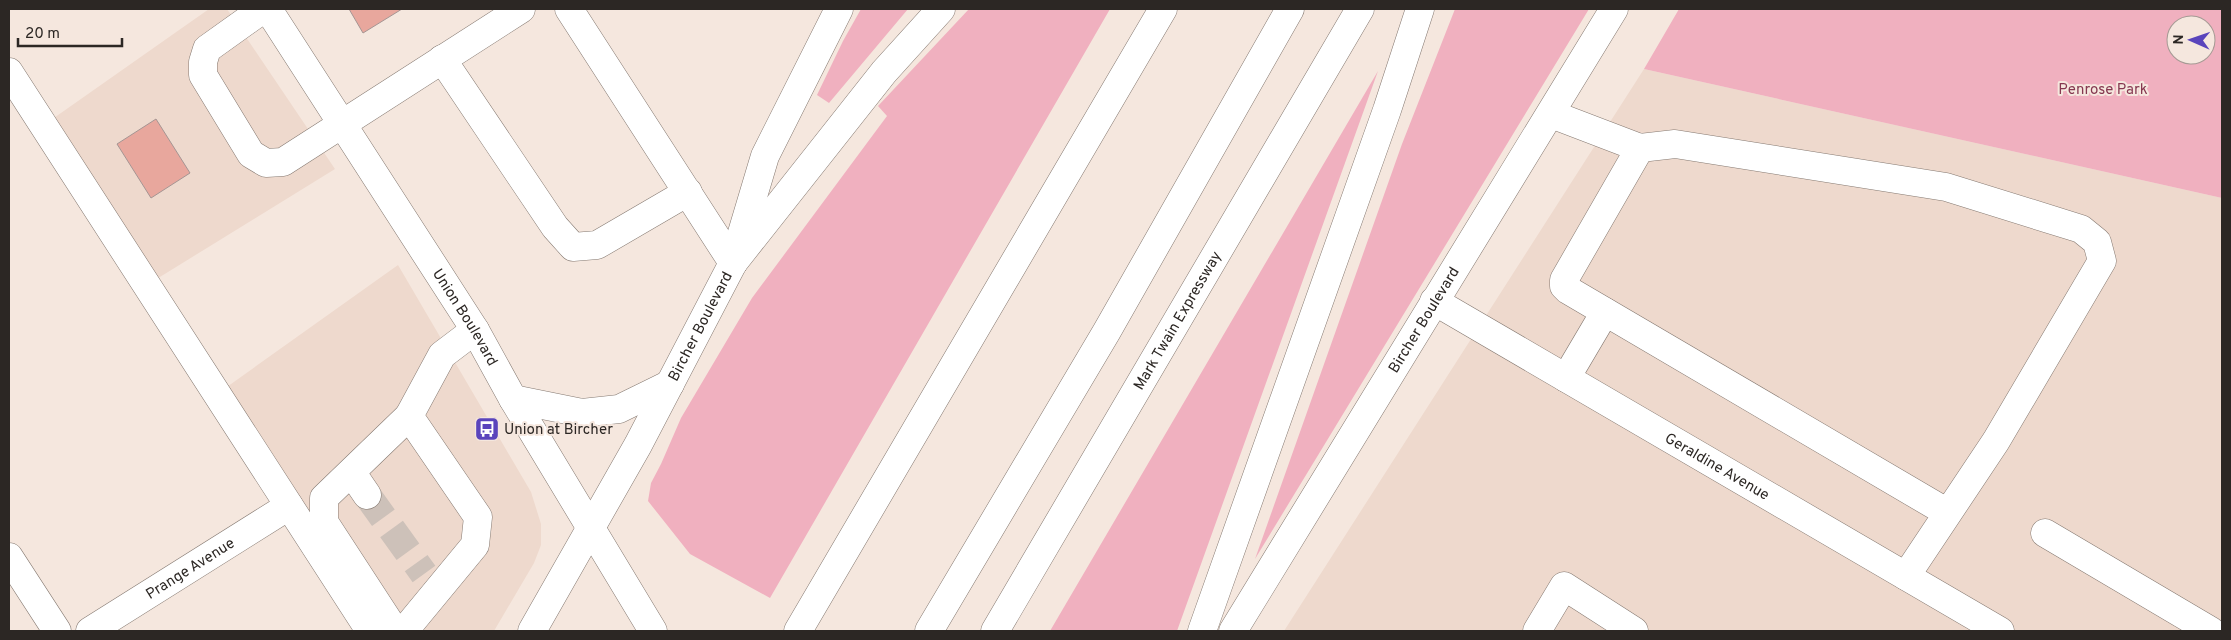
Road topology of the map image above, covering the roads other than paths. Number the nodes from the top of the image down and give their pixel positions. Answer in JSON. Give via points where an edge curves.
{"nodes":[{"id":1,"x":263,"y":9,"type":"edge"},
{"id":2,"x":268,"y":9,"type":"edge"},
{"id":3,"x":521,"y":9,"type":"edge"},
{"id":4,"x":569,"y":9,"type":"edge"},
{"id":5,"x":839,"y":9,"type":"edge"},
{"id":6,"x":941,"y":9,"type":"edge"},
{"id":7,"x":1163,"y":9,"type":"edge"},
{"id":8,"x":1290,"y":9,"type":"edge"},
{"id":9,"x":1360,"y":9,"type":"edge"},
{"id":10,"x":1420,"y":9,"type":"edge"},
{"id":11,"x":1614,"y":9,"type":"edge"},
{"id":12,"x":442,"y":60,"type":"junction"},
{"id":13,"x":9,"y":72,"type":"edge"},
{"id":14,"x":1551,"y":114,"type":"junction"},
{"id":15,"x":342,"y":123,"type":"junction"},
{"id":16,"x":1640,"y":148,"type":"junction"},
{"id":17,"x":688,"y":192,"type":"junction"},
{"id":18,"x":733,"y":263,"type":"junction"},
{"id":19,"x":1434,"y":301,"type":"junction"},
{"id":20,"x":1605,"y":312,"type":"junction"},
{"id":21,"x":475,"y":330,"type":"junction"},
{"id":22,"x":1566,"y":378,"type":"junction"},
{"id":23,"x":670,"y":384,"type":"junction"},
{"id":24,"x":514,"y":399,"type":"junction"},
{"id":25,"x":409,"y":416,"type":"junction"},
{"id":26,"x":352,"y":473,"type":"junction"},
{"id":27,"x":367,"y":495,"type":"tunnel mouth"},
{"id":28,"x":289,"y":506,"type":"junction"},
{"id":29,"x":1948,"y":513,"type":"junction"},
{"id":30,"x":592,"y":529,"type":"junction"},
{"id":31,"x":2045,"y":533,"type":"dead end"},
{"id":32,"x":9,"y":557,"type":"edge"},
{"id":33,"x":1906,"y":576,"type":"junction"},
{"id":34,"x":647,"y":622,"type":"edge"},
{"id":35,"x":2174,"y":622,"type":"edge"},
{"id":36,"x":57,"y":631,"type":"edge"},
{"id":37,"x":90,"y":631,"type":"edge"},
{"id":38,"x":370,"y":631,"type":"edge"},
{"id":39,"x":395,"y":631,"type":"edge"},
{"id":40,"x":404,"y":631,"type":"edge"},
{"id":41,"x":532,"y":631,"type":"edge"},
{"id":42,"x":798,"y":631,"type":"edge"},
{"id":43,"x":929,"y":631,"type":"edge"},
{"id":44,"x":995,"y":631,"type":"edge"},
{"id":45,"x":1202,"y":631,"type":"edge"},
{"id":46,"x":1233,"y":631,"type":"edge"},
{"id":47,"x":1538,"y":631,"type":"edge"},
{"id":48,"x":1634,"y":631,"type":"edge"},
{"id":49,"x":2000,"y":631,"type":"edge"},
{"id":50,"x":2211,"y":631,"type":"edge"}],
"edges":[{"from":1,"to":15,"type":"main road","via":[[207,50],[204,62],[203,75],[208,87],[251,154],[266,164],[283,162]]},
{"from":2,"to":15,"type":"main road","name":"Union Boulevard"},
{"from":3,"to":12,"type":"main road"},
{"from":4,"to":17,"type":"main road"},
{"from":5,"to":18,"type":"main road","name":"Bircher Boulevard","via":[[765,156]]},
{"from":6,"to":18,"type":"main road","via":[[884,72]]},
{"from":7,"to":42,"type":"main road"},
{"from":8,"to":43,"type":"main road","via":[[1107,331]]},
{"from":9,"to":44,"type":"main road","name":"Mark Twain Expressway"},
{"from":10,"to":45,"type":"main road"},
{"from":11,"to":14,"type":"main road","name":"Bircher Boulevard"},
{"from":12,"to":15,"type":"main road"},
{"from":12,"to":17,"type":"main road","via":[[555,228],[573,246],[597,245]]},
{"from":13,"to":28,"type":"main road"},
{"from":14,"to":16,"type":"main road"},
{"from":14,"to":19,"type":"main road","name":"Bircher Boulevard"},
{"from":15,"to":21,"type":"main road","name":"Union Boulevard"},
{"from":16,"to":20,"type":"main road","via":[[1564,280],[1568,290]]},
{"from":16,"to":29,"type":"main road","via":[[1675,144],[1946,187],[2081,229],[2097,242],[2102,261],[1996,440]]},
{"from":17,"to":18,"type":"main road"},
{"from":18,"to":23,"type":"main road","name":"Bircher Boulevard"},
{"from":19,"to":22,"type":"main road","name":"Geraldine Avenue"},
{"from":19,"to":46,"type":"main road","name":"Bircher Boulevard"},
{"from":20,"to":22,"type":"main road"},
{"from":20,"to":29,"type":"main road"},
{"from":21,"to":24,"type":"main road","name":"Union Boulevard"},
{"from":21,"to":25,"type":"main road","via":[[442,355]]},
{"from":22,"to":33,"type":"main road","name":"Geraldine Avenue"},
{"from":23,"to":24,"type":"main road","via":[[619,409],[582,413]]},
{"from":23,"to":30,"type":"main road","name":"Bircher Boulevard"},
{"from":24,"to":30,"type":"main road","name":"Union Boulevard"},
{"from":25,"to":26,"type":"main road"},
{"from":25,"to":40,"type":"main road","via":[[478,517],[474,545],[431,583]]},
{"from":26,"to":27,"type":"main road"},
{"from":26,"to":39,"type":"main road","via":[[324,498],[324,522]]},
{"from":28,"to":37,"type":"main road","name":"Prange Avenue"},
{"from":28,"to":38,"type":"main road"},
{"from":29,"to":33,"type":"main road"},
{"from":30,"to":34,"type":"main road","name":"Union Boulevard"},
{"from":30,"to":41,"type":"main road","name":"Bircher Boulevard"},
{"from":31,"to":35,"type":"main road"},
{"from":32,"to":36,"type":"main road"},
{"from":33,"to":49,"type":"main road","name":"Geraldine Avenue"},
{"from":35,"to":50,"type":"main road"},
{"from":47,"to":48,"type":"main road","via":[[1564,586]]}]}
